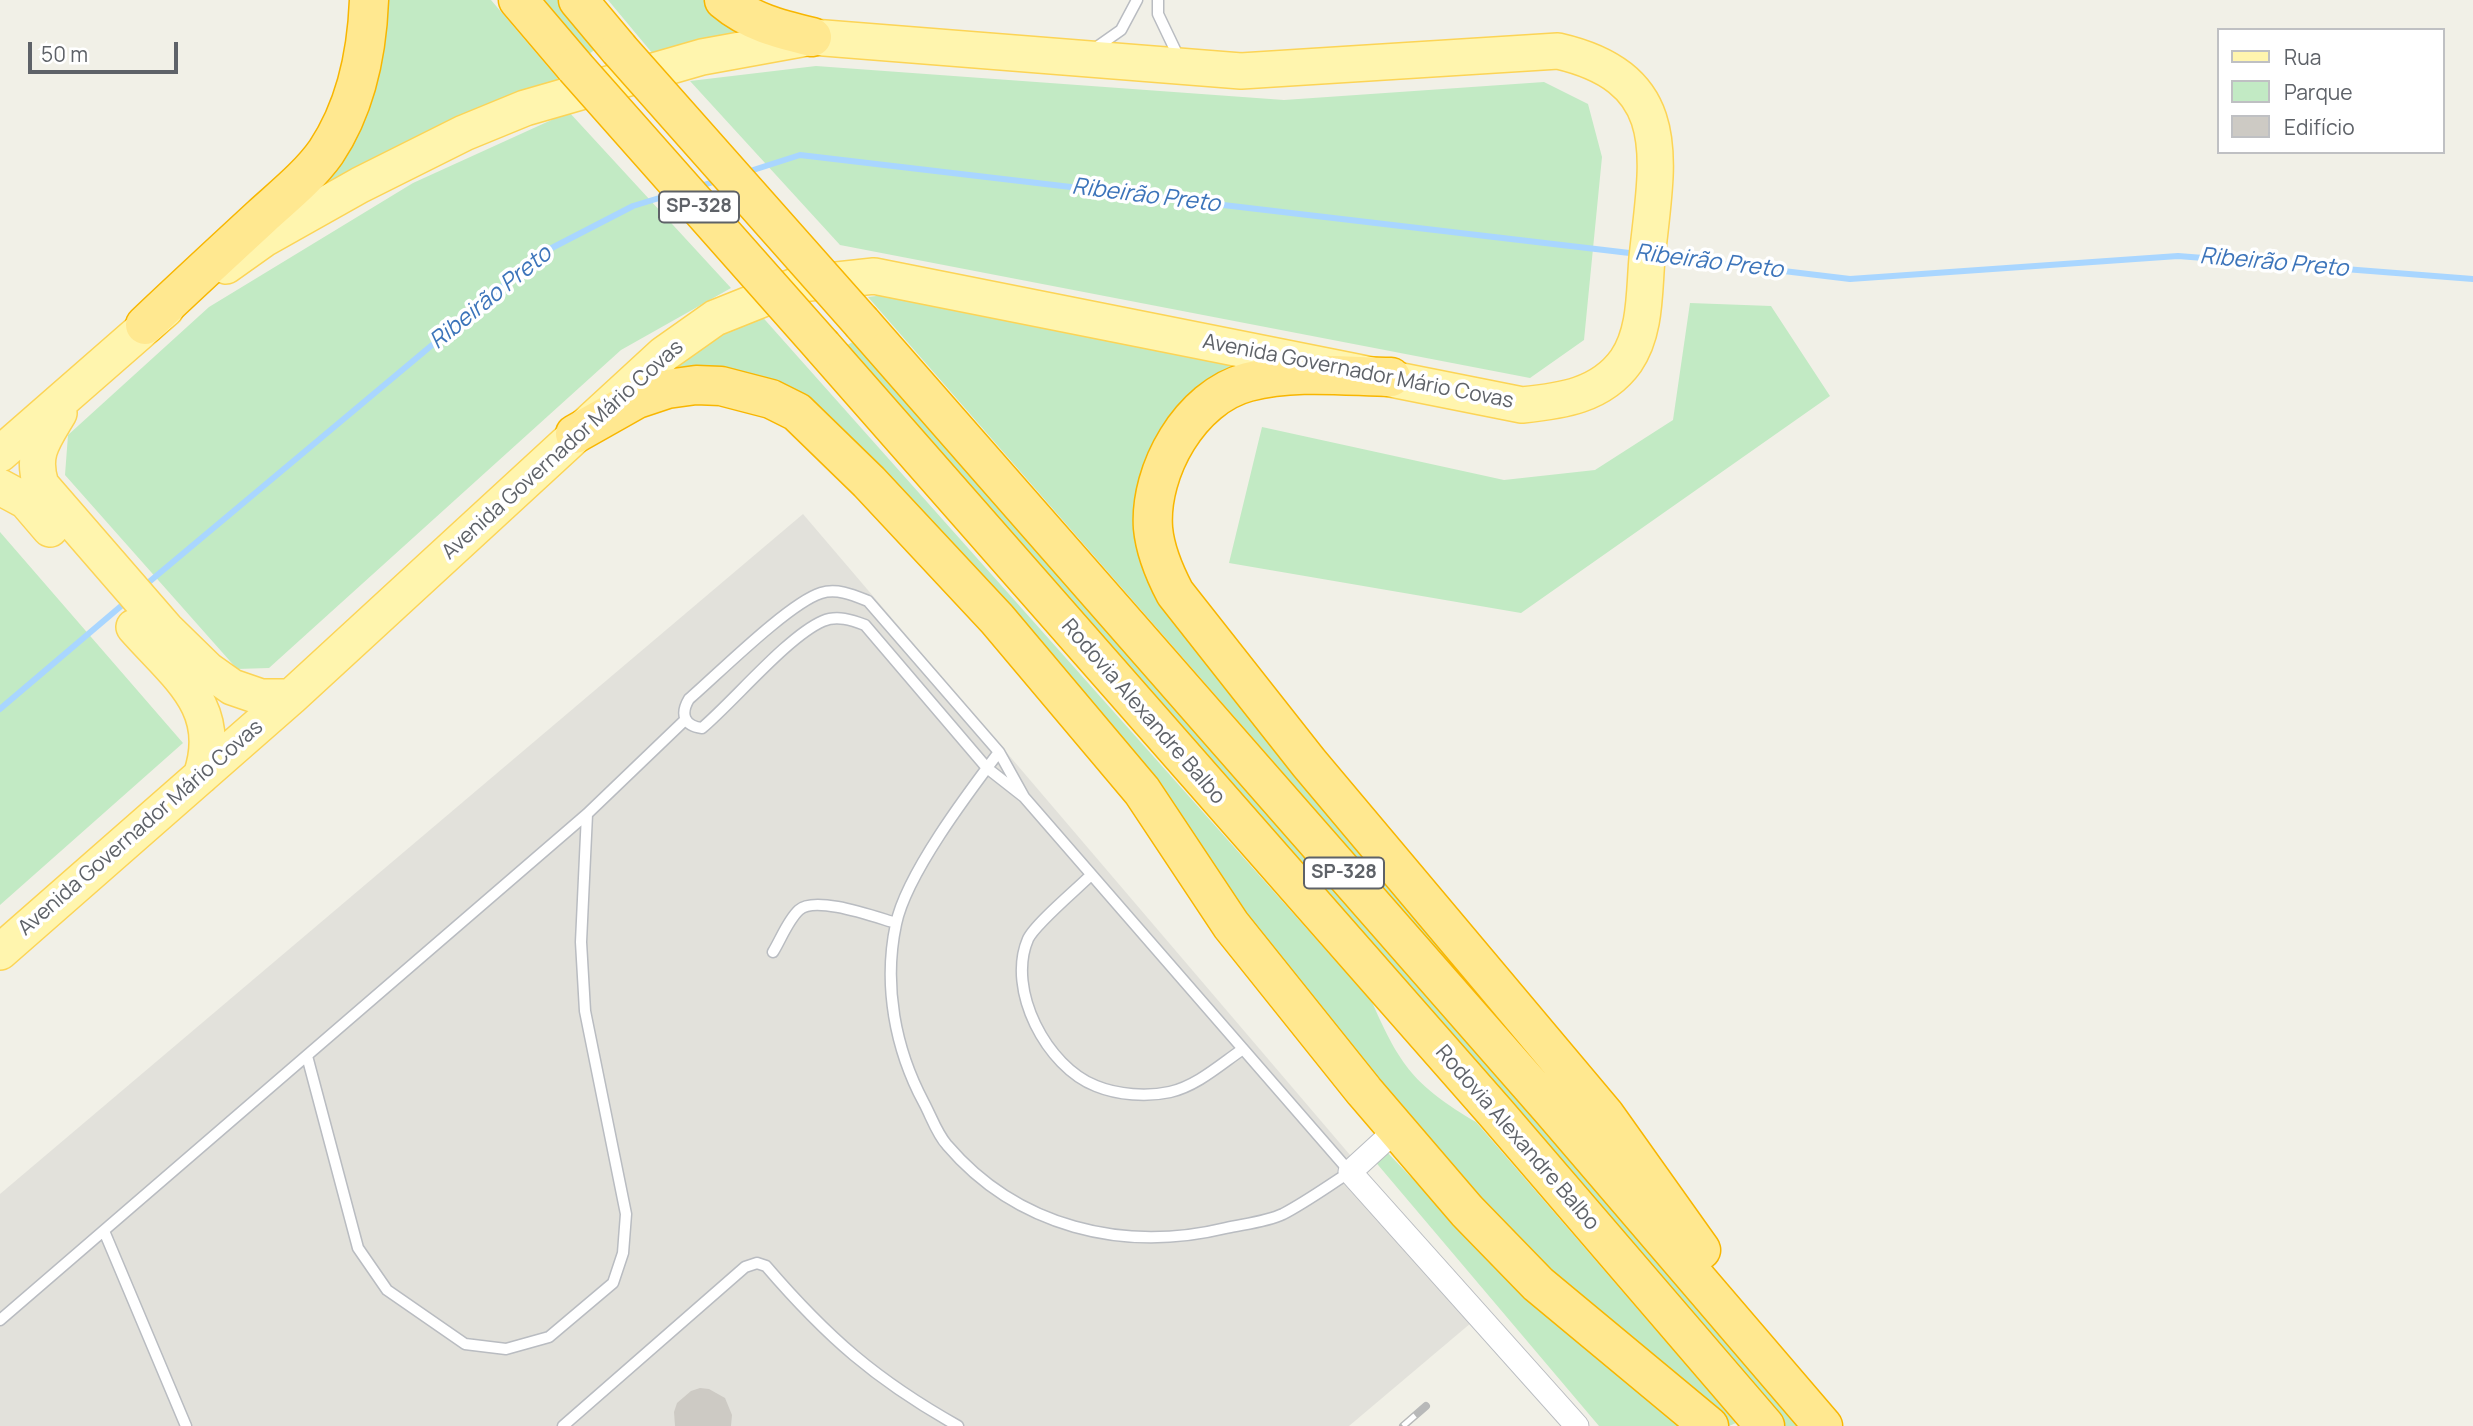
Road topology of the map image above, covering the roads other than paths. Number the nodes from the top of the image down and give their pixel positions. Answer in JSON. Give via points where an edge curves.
{"nodes":[{"id":1,"x":369,"y":0,"type":"edge"},
{"id":2,"x":518,"y":0,"type":"edge"},
{"id":3,"x":578,"y":0,"type":"edge"},
{"id":4,"x":724,"y":0,"type":"edge"},
{"id":5,"x":1137,"y":0,"type":"edge"},
{"id":6,"x":1158,"y":0,"type":"edge"},
{"id":7,"x":811,"y":37,"type":"junction"},
{"id":8,"x":1082,"y":58,"type":"junction"},
{"id":9,"x":1184,"y":67,"type":"junction"},
{"id":10,"x":145,"y":325,"type":"junction"},
{"id":11,"x":1391,"y":377,"type":"junction"},
{"id":12,"x":73,"y":389,"type":"junction"},
{"id":13,"x":575,"y":434,"type":"junction"},
{"id":14,"x":0,"y":454,"type":"edge"},
{"id":15,"x":0,"y":487,"type":"edge"},
{"id":16,"x":92,"y":562,"type":"junction"},
{"id":17,"x":158,"y":638,"type":"junction"},
{"id":18,"x":291,"y":697,"type":"junction"},
{"id":19,"x":685,"y":720,"type":"junction"},
{"id":20,"x":999,"y":752,"type":"junction"},
{"id":21,"x":987,"y":768,"type":"junction"},
{"id":22,"x":201,"y":776,"type":"junction"},
{"id":23,"x":1024,"y":797,"type":"junction"},
{"id":24,"x":587,"y":814,"type":"junction"},
{"id":25,"x":1091,"y":874,"type":"junction"},
{"id":26,"x":896,"y":923,"type":"junction"},
{"id":27,"x":0,"y":952,"type":"edge"},
{"id":28,"x":772,"y":952,"type":"dead end"},
{"id":29,"x":1243,"y":1049,"type":"junction"},
{"id":30,"x":307,"y":1056,"type":"junction"},
{"id":31,"x":1397,"y":1129,"type":"junction"},
{"id":32,"x":1350,"y":1172,"type":"junction"},
{"id":33,"x":104,"y":1231,"type":"junction"},
{"id":34,"x":0,"y":1320,"type":"edge"},
{"id":35,"x":186,"y":1426,"type":"edge"},
{"id":36,"x":563,"y":1426,"type":"edge"},
{"id":37,"x":958,"y":1426,"type":"edge"},
{"id":38,"x":1577,"y":1426,"type":"edge"},
{"id":39,"x":1709,"y":1426,"type":"edge"},
{"id":40,"x":1765,"y":1426,"type":"edge"},
{"id":41,"x":1824,"y":1426,"type":"edge"}],
"edges":[{"from":1,"to":10,"type":"highway","via":[[368,34],[358,79],[325,153]]},
{"from":2,"to":40,"type":"highway","name":"Rodovia Alexandre Balbo","number":"SP-328","bridge":true,"via":[[1496,1113]]},
{"from":3,"to":41,"type":"highway","name":"Rodovia Alexandre Balbo","number":"SP-328","bridge":true},
{"from":4,"to":7,"type":"highway","via":[[757,21]]},
{"from":5,"to":8,"type":"lane","via":[[1121,30]]},
{"from":6,"to":9,"type":"lane","via":[[1166,35]]},
{"from":7,"to":8,"type":"main road","name":"Avenida Governador Mário Covas"},
{"from":7,"to":10,"type":"main road","name":"Avenida Governador Mário Covas","via":[[702,57],[525,108],[464,133],[264,239]]},
{"from":8,"to":9,"type":"main road","name":"Avenida Governador Mário Covas"},
{"from":9,"to":11,"type":"main road","name":"Avenida Governador Mário Covas","via":[[1241,71],[1558,51],[1592,58],[1621,76],[1643,103],[1655,135],[1656,170],[1639,333],[1625,362],[1603,384],[1568,401],[1522,405]]},
{"from":10,"to":12,"type":"main road","name":"Avenida Governador Mário Covas"},
{"from":11,"to":13,"type":"main road","name":"Avenida Governador Mário Covas","via":[[874,276],[800,284],[715,318],[664,354]]},
{"from":11,"to":41,"type":"highway","via":[[1289,374],[1244,383],[1205,406],[1175,440],[1157,482],[1153,528],[1165,573],[1175,593],[1309,763],[1605,1115]]},
{"from":12,"to":14,"type":"main road","name":"Avenida Governador Mário Covas"},
{"from":12,"to":16,"type":"main road","via":[[37,453],[35,467],[41,485]]},
{"from":13,"to":18,"type":"main road","name":"Avenida Governador Mário Covas"},
{"from":13,"to":31,"type":"highway","via":[[637,399],[696,385],[721,386],[771,399],[797,412],[997,618],[1142,791],[1231,925]]},
{"from":15,"to":16,"type":"main road","via":[[26,501]]},
{"from":16,"to":17,"type":"main road"},
{"from":17,"to":18,"type":"main road","via":[[232,687],[261,697]]},
{"from":17,"to":22,"type":"main road","via":[[206,720],[208,754]]},
{"from":18,"to":22,"type":"main road","name":"Avenida Governador Mário Covas"},
{"from":19,"to":20,"type":"lane","via":[[683,709],[689,699],[800,603],[822,593],[845,592],[868,601]]},
{"from":19,"to":21,"type":"lane","via":[[702,728],[804,632],[825,620],[846,618],[865,625]]},
{"from":19,"to":24,"type":"lane"},
{"from":20,"to":21,"type":"lane"},
{"from":20,"to":23,"type":"lane"},
{"from":21,"to":23,"type":"lane"},
{"from":21,"to":26,"type":"lane","via":[[923,862]]},
{"from":22,"to":27,"type":"main road","name":"Avenida Governador Mário Covas"},
{"from":23,"to":25,"type":"lane"},
{"from":24,"to":30,"type":"lane"},
{"from":24,"to":30,"type":"lane","via":[[581,942],[585,1011],[625,1214],[623,1254],[613,1283],[549,1338],[506,1349],[465,1344],[387,1290],[358,1248]]},
{"from":25,"to":29,"type":"lane"},
{"from":25,"to":29,"type":"lane","via":[[1029,937],[1024,954],[1027,1005],[1058,1056],[1095,1086],[1118,1093],[1144,1093],[1169,1092],[1192,1084]]},
{"from":26,"to":28,"type":"lane","via":[[807,904]]},
{"from":26,"to":32,"type":"lane","via":[[890,996],[906,1069],[946,1144],[1003,1197],[1072,1227],[1137,1239],[1203,1234],[1280,1216]]},
{"from":29,"to":32,"type":"lane"},
{"from":30,"to":33,"type":"lane"},
{"from":31,"to":32,"type":"street"},
{"from":31,"to":39,"type":"highway","via":[[1512,1259]]},
{"from":32,"to":38,"type":"street"},
{"from":33,"to":34,"type":"lane"},
{"from":33,"to":35,"type":"lane"},
{"from":36,"to":37,"type":"lane","via":[[745,1267],[757,1263],[766,1266],[838,1344],[902,1394]]}]}
